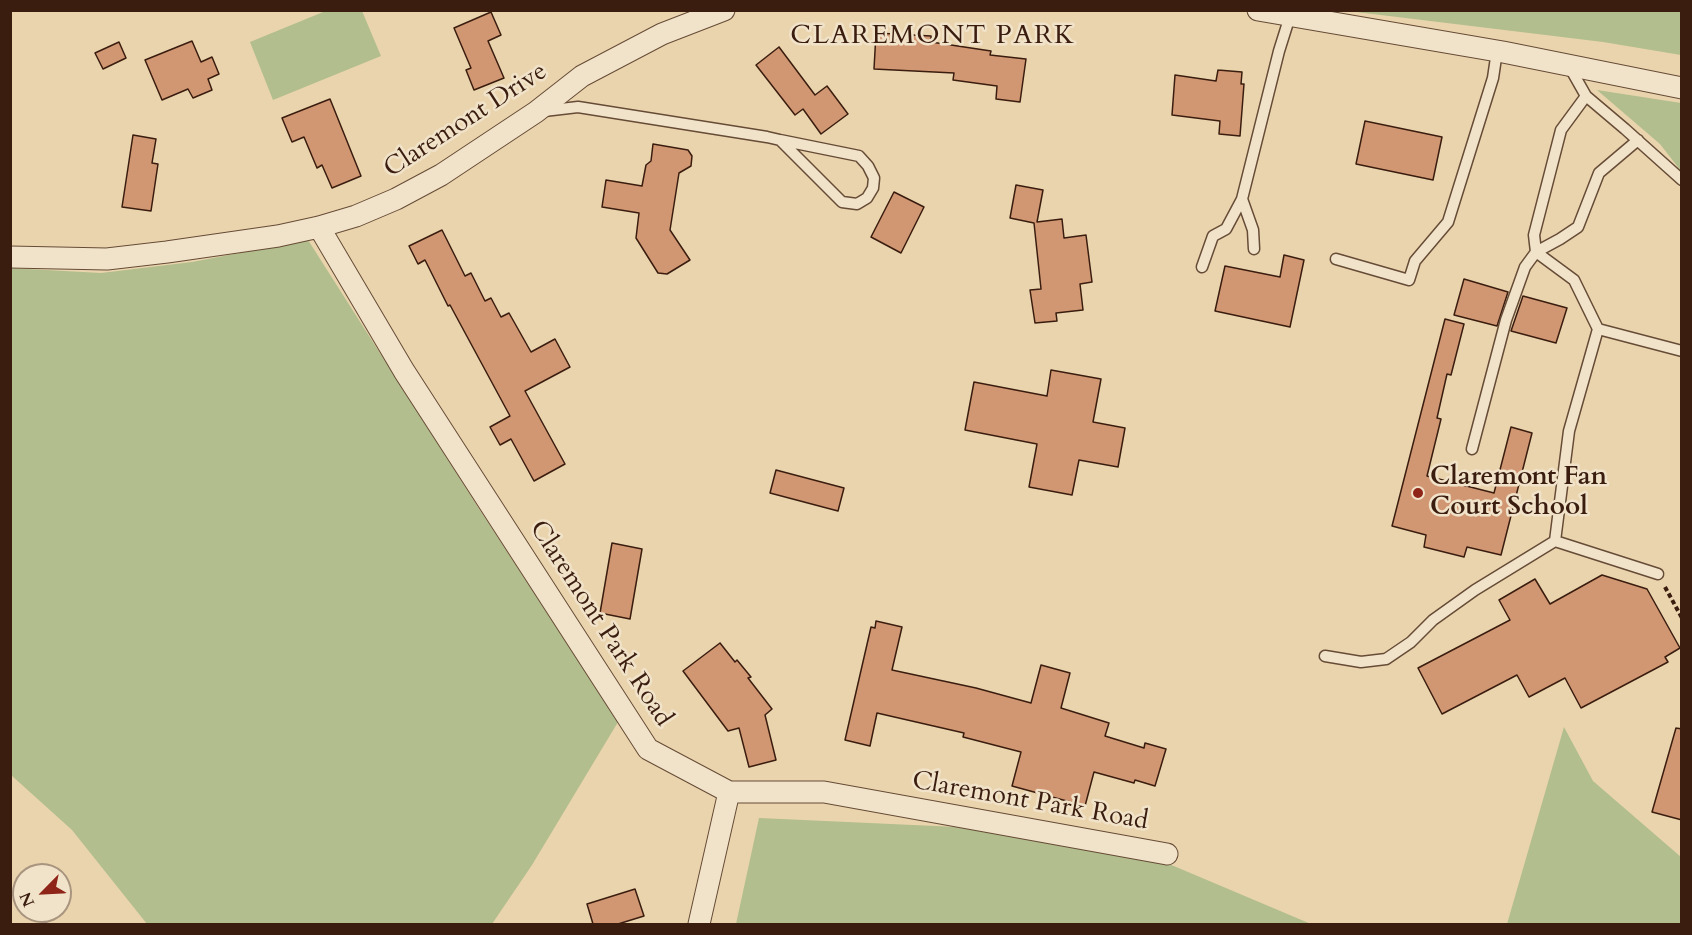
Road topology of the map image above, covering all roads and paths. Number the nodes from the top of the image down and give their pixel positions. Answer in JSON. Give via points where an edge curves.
{"nodes":[{"id":1,"x":724,"y":10,"type":"edge"},
{"id":2,"x":1258,"y":10,"type":"edge"},
{"id":3,"x":1290,"y":16,"type":"junction"},
{"id":4,"x":1497,"y":51,"type":"junction"},
{"id":5,"x":1569,"y":65,"type":"junction"},
{"id":6,"x":1682,"y":88,"type":"edge"},
{"id":7,"x":1586,"y":96,"type":"junction"},
{"id":8,"x":536,"y":112,"type":"junction"},
{"id":9,"x":780,"y":140,"type":"junction"},
{"id":10,"x":1638,"y":140,"type":"junction"},
{"id":11,"x":1682,"y":180,"type":"edge"},
{"id":12,"x":1242,"y":199,"type":"junction"},
{"id":13,"x":319,"y":227,"type":"junction"},
{"id":14,"x":1254,"y":249,"type":"dead end"},
{"id":15,"x":1536,"y":252,"type":"junction"},
{"id":16,"x":10,"y":258,"type":"edge"},
{"id":17,"x":1335,"y":259,"type":"dead end"},
{"id":18,"x":1202,"y":267,"type":"dead end"},
{"id":19,"x":1598,"y":328,"type":"junction"},
{"id":20,"x":1682,"y":351,"type":"edge"},
{"id":21,"x":1472,"y":449,"type":"dead end"},
{"id":22,"x":1555,"y":541,"type":"junction"},
{"id":23,"x":1658,"y":574,"type":"joint"},
{"id":24,"x":1682,"y":618,"type":"edge"},
{"id":25,"x":1325,"y":656,"type":"dead end"},
{"id":26,"x":729,"y":792,"type":"junction"},
{"id":27,"x":1167,"y":854,"type":"dead end"},
{"id":28,"x":699,"y":924,"type":"edge"}],
"edges":[{"from":1,"to":8,"type":"street","name":"Claremont Drive","via":[[662,34],[582,76]]},
{"from":2,"to":3,"type":"street"},
{"from":3,"to":4,"type":"street"},
{"from":3,"to":12,"type":"lane"},
{"from":4,"to":5,"type":"street"},
{"from":4,"to":17,"type":"lane","via":[[1493,78],[1448,222],[1414,261],[1410,280]]},
{"from":5,"to":6,"type":"street"},
{"from":5,"to":7,"type":"lane"},
{"from":7,"to":10,"type":"lane"},
{"from":7,"to":15,"type":"lane","via":[[1561,130],[1534,235]]},
{"from":8,"to":9,"type":"lane","via":[[578,107]]},
{"from":8,"to":13,"type":"street","name":"Claremont Drive","via":[[441,175],[396,199]]},
{"from":9,"to":9,"type":"lane","via":[[842,202],[857,204],[873,188],[874,178],[859,156]]},
{"from":10,"to":11,"type":"lane"},
{"from":10,"to":15,"type":"lane","via":[[1599,173],[1578,227]]},
{"from":12,"to":14,"type":"lane","via":[[1253,230]]},
{"from":12,"to":18,"type":"lane","via":[[1226,229],[1213,236]]},
{"from":13,"to":16,"type":"street","name":"Claremont Drive","via":[[107,259]]},
{"from":13,"to":26,"type":"street","name":"Claremont Park Road","via":[[404,371],[648,749]]},
{"from":15,"to":19,"type":"lane","via":[[1574,280]]},
{"from":15,"to":21,"type":"lane","via":[[1525,267],[1506,320]]},
{"from":19,"to":20,"type":"lane"},
{"from":19,"to":22,"type":"lane","via":[[1569,431]]},
{"from":22,"to":23,"type":"lane"},
{"from":22,"to":25,"type":"lane","via":[[1475,590],[1386,659],[1361,662]]},
{"from":23,"to":24,"type":"path"},
{"from":26,"to":27,"type":"street","name":"Claremont Park Road","via":[[824,792]]},
{"from":26,"to":28,"type":"street"}]}
